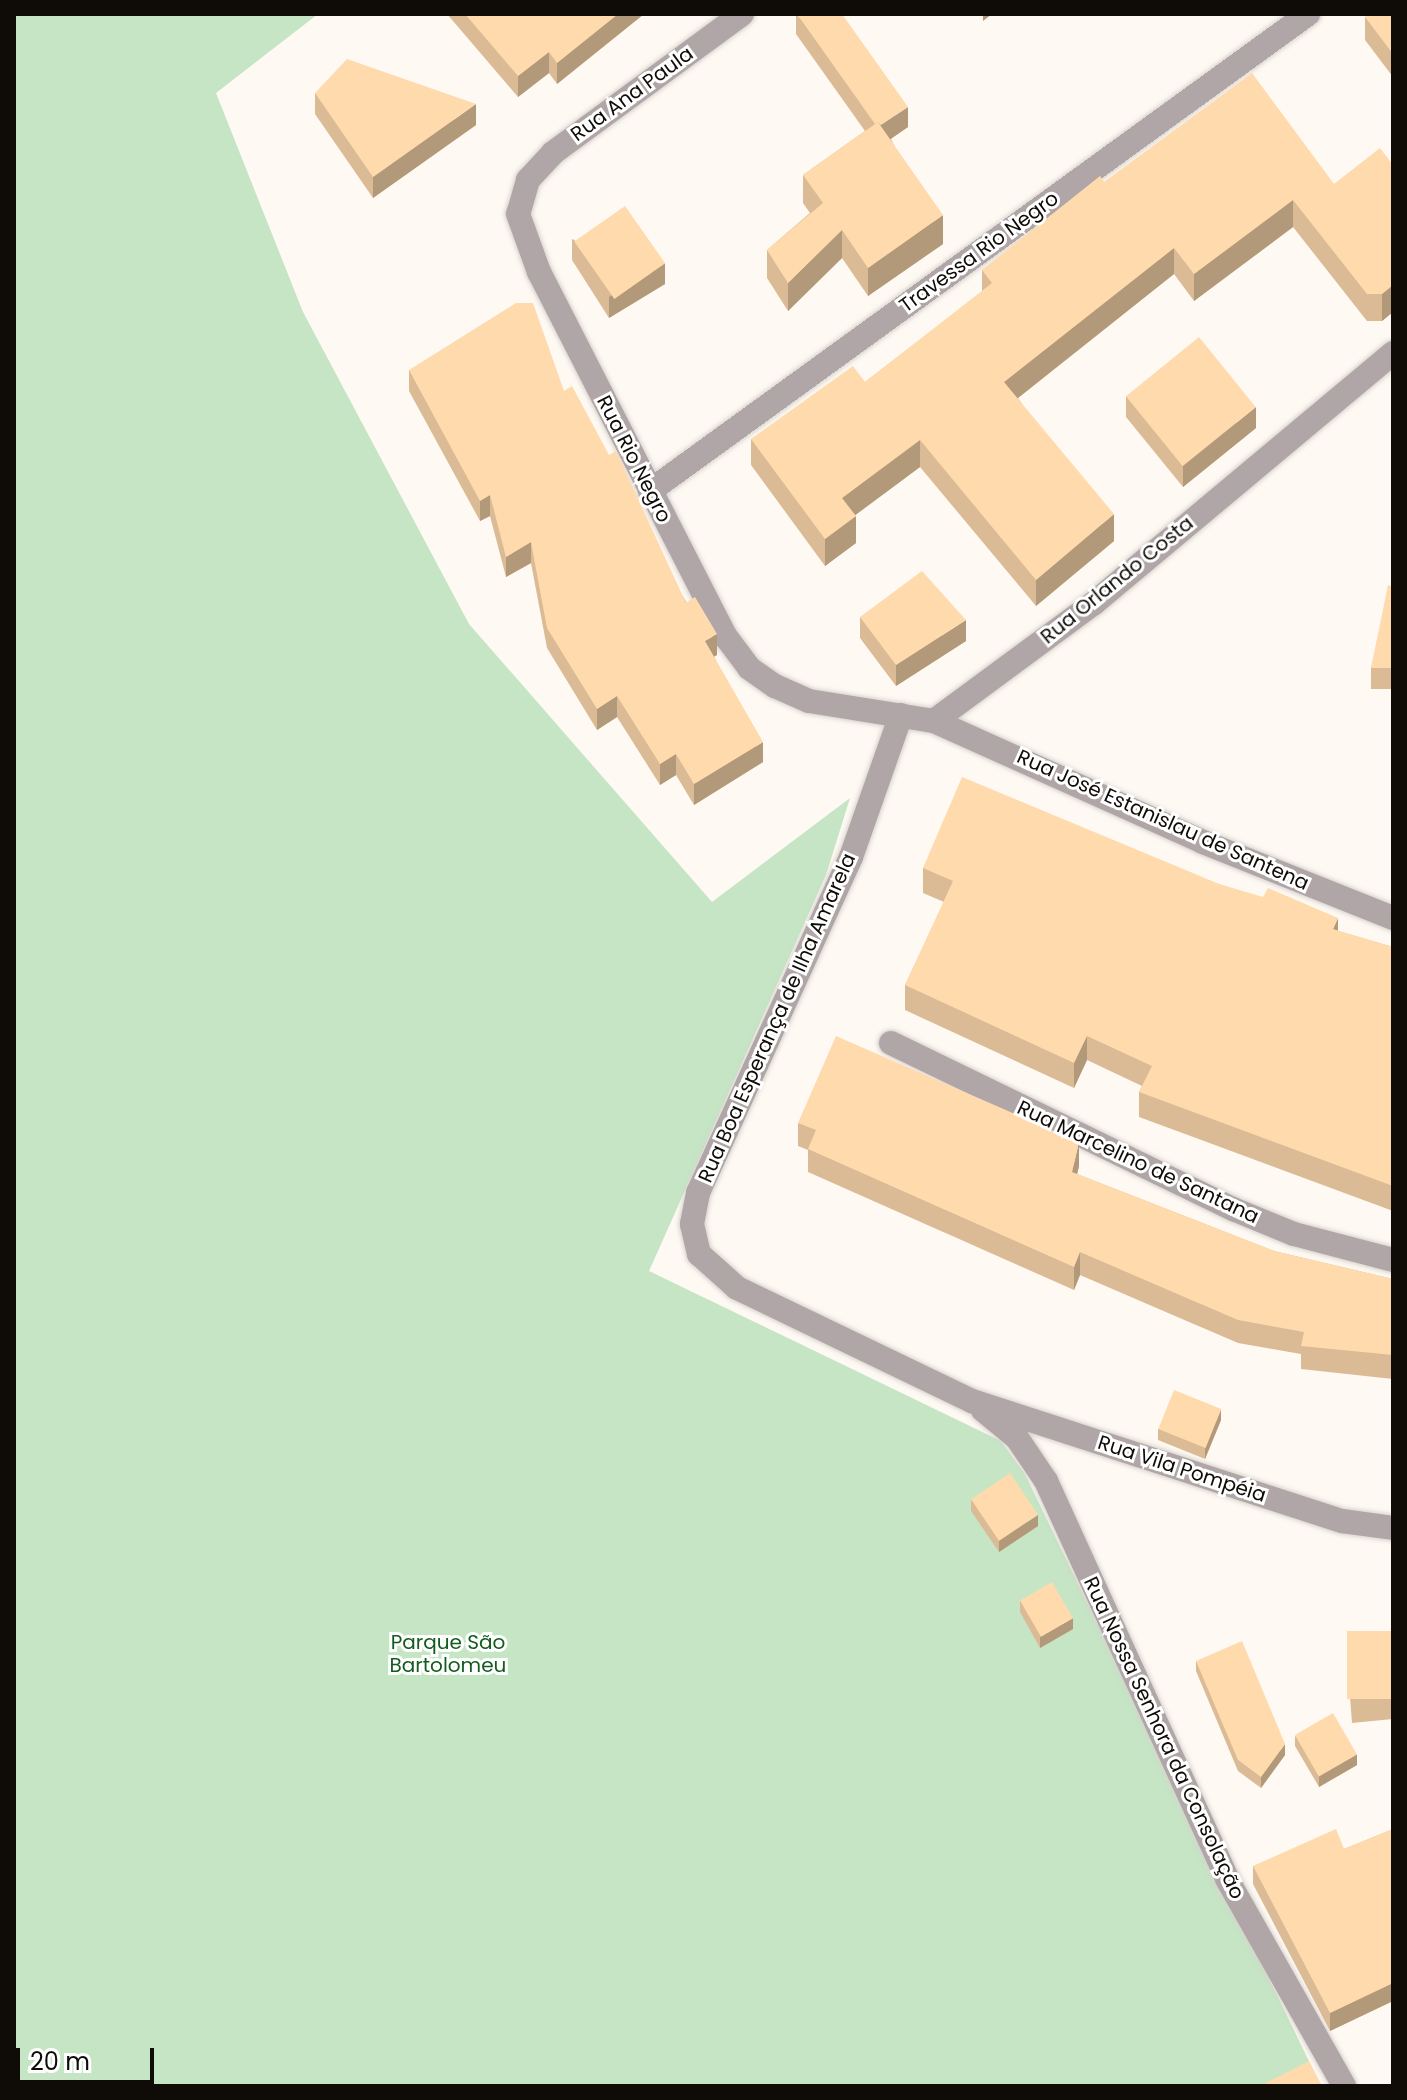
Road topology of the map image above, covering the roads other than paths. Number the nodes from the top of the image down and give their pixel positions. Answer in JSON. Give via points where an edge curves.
{"nodes":[{"id":1,"x":742,"y":14,"type":"edge"},
{"id":2,"x":1308,"y":14,"type":"edge"},
{"id":3,"x":528,"y":180,"type":"joint"},
{"id":4,"x":1393,"y":353,"type":"edge"},
{"id":5,"x":650,"y":491,"type":"junction"},
{"id":6,"x":901,"y":715,"type":"junction"},
{"id":7,"x":934,"y":721,"type":"junction"},
{"id":8,"x":1393,"y":918,"type":"edge"},
{"id":9,"x":891,"y":1043,"type":"dead end"},
{"id":10,"x":1393,"y":1260,"type":"edge"},
{"id":11,"x":972,"y":1401,"type":"junction"},
{"id":12,"x":1393,"y":1528,"type":"edge"},
{"id":13,"x":1344,"y":2086,"type":"edge"}],
"edges":[{"from":1,"to":3,"type":"street","name":"Rua Ana Paula","via":[[584,128]]},
{"from":2,"to":5,"type":"street","name":"Travessa Rio Negro"},
{"from":3,"to":5,"type":"street","name":"Rua Rio Negro","via":[[518,214],[526,243]]},
{"from":4,"to":7,"type":"street","name":"Rua Orlando Costa","via":[[1094,603]]},
{"from":5,"to":6,"type":"street","name":"Rua Rio Negro","via":[[749,668],[809,701]]},
{"from":6,"to":7,"type":"street"},
{"from":6,"to":11,"type":"street","name":"Rua Boa Esperança de Ilha Amarela","via":[[851,857],[698,1193],[692,1224],[699,1254],[737,1288]]},
{"from":7,"to":8,"type":"street","name":"Rua José Estanislau de Santena","via":[[1203,842]]},
{"from":9,"to":10,"type":"street","name":"Rua Marcelino de Santana","via":[[1233,1209],[1294,1234]]},
{"from":11,"to":12,"type":"street","name":"Rua Vila Pompéia","via":[[1342,1521]]},
{"from":11,"to":13,"type":"street","name":"Rua Nossa Senhora da Consolação","via":[[1017,1438],[1046,1481],[1227,1879]]}]}
